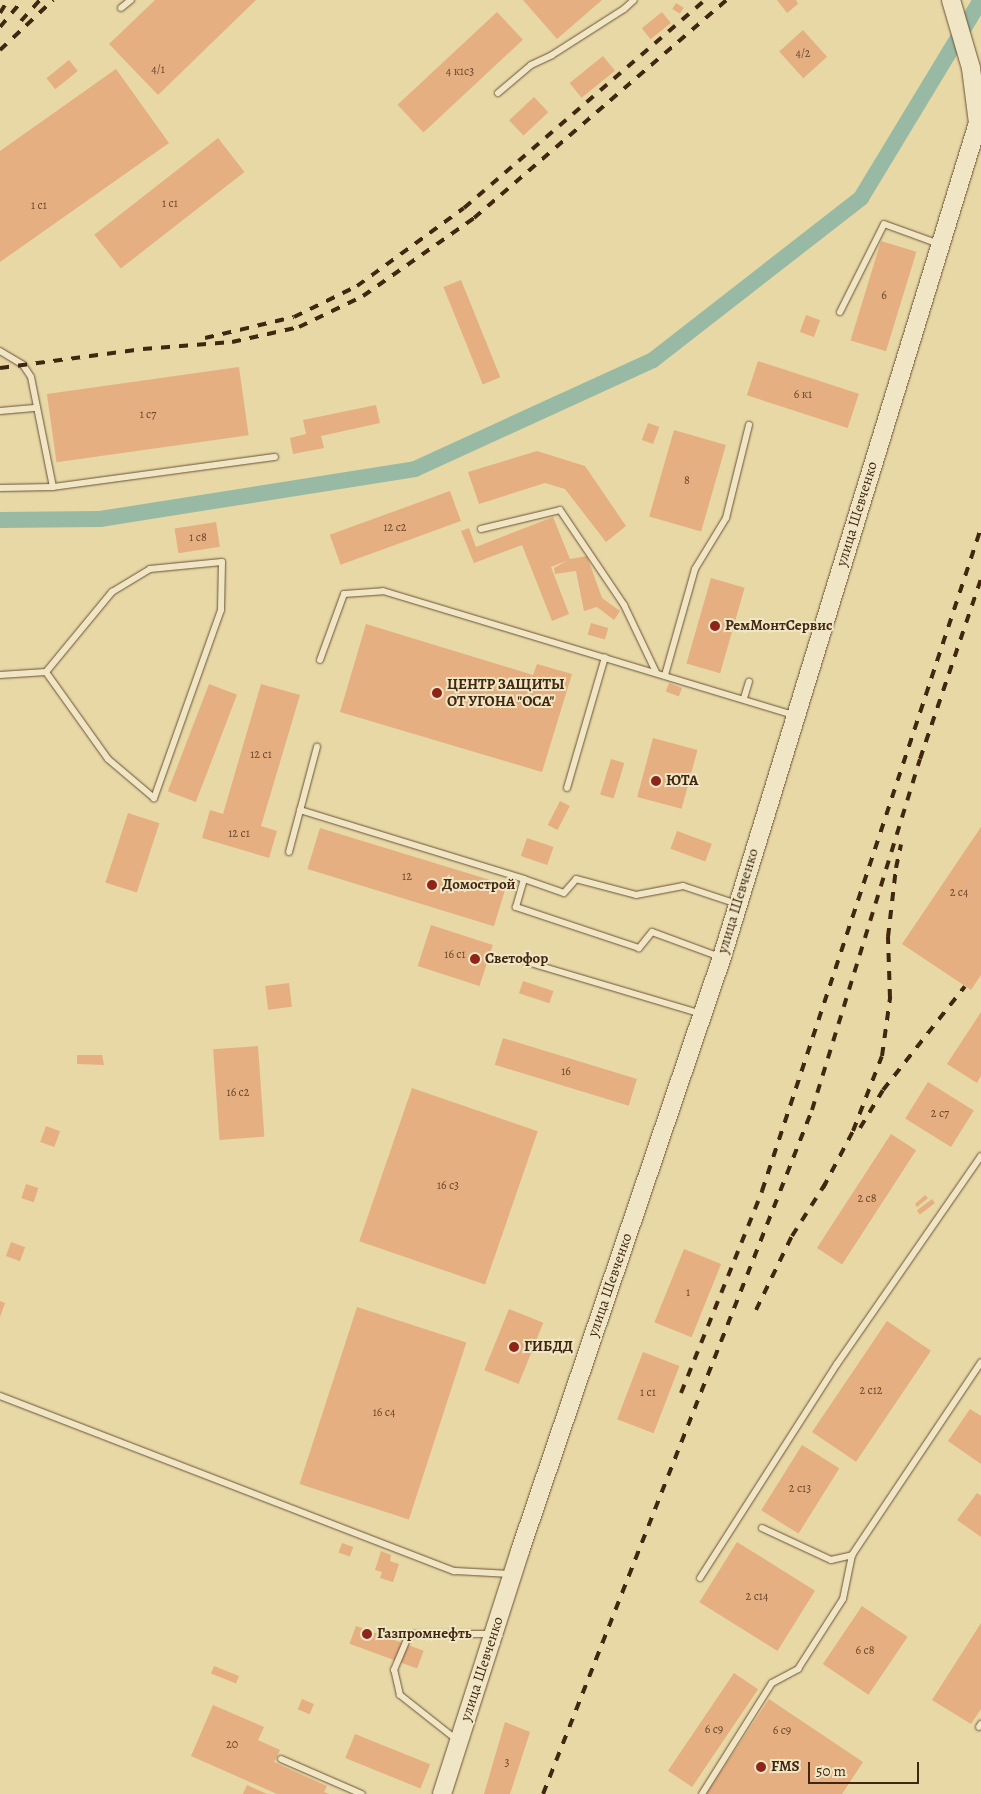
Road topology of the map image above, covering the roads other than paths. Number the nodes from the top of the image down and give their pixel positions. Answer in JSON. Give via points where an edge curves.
{"nodes":[{"id":1,"x":131,"y":0,"type":"edge"},
{"id":2,"x":634,"y":0,"type":"edge"},
{"id":3,"x":952,"y":4,"type":"edge"},
{"id":4,"x":121,"y":8,"type":"dead end"},
{"id":5,"x":498,"y":93,"type":"dead end"},
{"id":6,"x":940,"y":244,"type":"junction"},
{"id":7,"x":840,"y":312,"type":"dead end"},
{"id":8,"x":0,"y":350,"type":"edge"},
{"id":9,"x":37,"y":408,"type":"junction"},
{"id":10,"x":0,"y":411,"type":"edge"},
{"id":11,"x":749,"y":425,"type":"dead end"},
{"id":12,"x":274,"y":457,"type":"dead end"},
{"id":13,"x":53,"y":487,"type":"junction"},
{"id":14,"x":0,"y":488,"type":"edge"},
{"id":15,"x":481,"y":529,"type":"dead end"},
{"id":16,"x":605,"y":657,"type":"junction"},
{"id":17,"x":320,"y":660,"type":"dead end"},
{"id":18,"x":46,"y":672,"type":"junction"},
{"id":19,"x":656,"y":672,"type":"junction"},
{"id":20,"x":665,"y":674,"type":"junction"},
{"id":21,"x":0,"y":675,"type":"edge"},
{"id":22,"x":749,"y":682,"type":"dead end"},
{"id":23,"x":744,"y":698,"type":"junction"},
{"id":24,"x":796,"y":715,"type":"junction"},
{"id":25,"x":317,"y":747,"type":"dead end"},
{"id":26,"x":567,"y":788,"type":"dead end"},
{"id":27,"x":300,"y":810,"type":"junction"},
{"id":28,"x":289,"y":852,"type":"dead end"},
{"id":29,"x":524,"y":879,"type":"junction"},
{"id":30,"x":737,"y":904,"type":"junction"},
{"id":31,"x":722,"y":957,"type":"junction"},
{"id":32,"x":527,"y":962,"type":"dead end"},
{"id":33,"x":702,"y":1015,"type":"junction"},
{"id":34,"x":981,"y":1156,"type":"edge"},
{"id":35,"x":981,"y":1362,"type":"edge"},
{"id":36,"x":0,"y":1396,"type":"edge"},
{"id":37,"x":762,"y":1528,"type":"dead end"},
{"id":38,"x":852,"y":1555,"type":"junction"},
{"id":39,"x":513,"y":1574,"type":"junction"},
{"id":40,"x":700,"y":1578,"type":"dead end"},
{"id":41,"x":494,"y":1634,"type":"junction"},
{"id":42,"x":459,"y":1741,"type":"junction"},
{"id":43,"x":281,"y":1759,"type":"dead end"},
{"id":44,"x":362,"y":1794,"type":"edge"},
{"id":45,"x":442,"y":1794,"type":"edge"},
{"id":46,"x":702,"y":1794,"type":"edge"}],
"edges":[{"from":1,"to":4,"type":"lane"},
{"from":2,"to":5,"type":"lane","via":[[552,55],[531,65]]},
{"from":3,"to":6,"type":"street","name":"улица Шевченко","via":[[971,68],[978,124]]},
{"from":6,"to":7,"type":"lane","via":[[884,224]]},
{"from":6,"to":24,"type":"street","name":"улица Шевченко"},
{"from":8,"to":9,"type":"lane","via":[[23,365],[30,377]]},
{"from":9,"to":10,"type":"lane"},
{"from":9,"to":13,"type":"lane"},
{"from":11,"to":20,"type":"lane","via":[[726,518],[695,570]]},
{"from":12,"to":13,"type":"lane"},
{"from":13,"to":14,"type":"lane"},
{"from":15,"to":19,"type":"lane","via":[[560,510],[624,605]]},
{"from":16,"to":17,"type":"lane","via":[[383,591],[344,594]]},
{"from":16,"to":19,"type":"lane"},
{"from":16,"to":26,"type":"lane"},
{"from":18,"to":18,"type":"lane","via":[[112,592],[150,568],[222,562],[221,610],[154,798],[108,759]]},
{"from":18,"to":21,"type":"lane"},
{"from":19,"to":20,"type":"lane"},
{"from":20,"to":23,"type":"lane"},
{"from":22,"to":23,"type":"lane"},
{"from":23,"to":24,"type":"lane"},
{"from":24,"to":30,"type":"street","name":"улица Шевченко"},
{"from":25,"to":27,"type":"lane"},
{"from":27,"to":28,"type":"lane"},
{"from":27,"to":29,"type":"lane"},
{"from":29,"to":30,"type":"lane","via":[[564,893],[576,879],[636,895],[683,886]]},
{"from":29,"to":31,"type":"lane","via":[[516,907],[639,948],[652,932]]},
{"from":30,"to":31,"type":"street","name":"улица Шевченко"},
{"from":31,"to":33,"type":"street","name":"улица Шевченко"},
{"from":32,"to":33,"type":"lane"},
{"from":33,"to":39,"type":"street","name":"улица Шевченко"},
{"from":34,"to":40,"type":"lane","via":[[837,1364]]},
{"from":35,"to":38,"type":"lane"},
{"from":36,"to":39,"type":"lane","via":[[454,1571]]},
{"from":37,"to":38,"type":"lane","via":[[831,1560]]},
{"from":38,"to":46,"type":"lane","via":[[843,1599],[798,1669],[772,1683]]},
{"from":39,"to":41,"type":"street","name":"улица Шевченко"},
{"from":41,"to":42,"type":"street","name":"улица Шевченко"},
{"from":41,"to":42,"type":"lane","via":[[409,1634],[394,1670],[400,1695]]},
{"from":42,"to":45,"type":"street","name":"улица Шевченко"},
{"from":43,"to":44,"type":"lane"}]}
